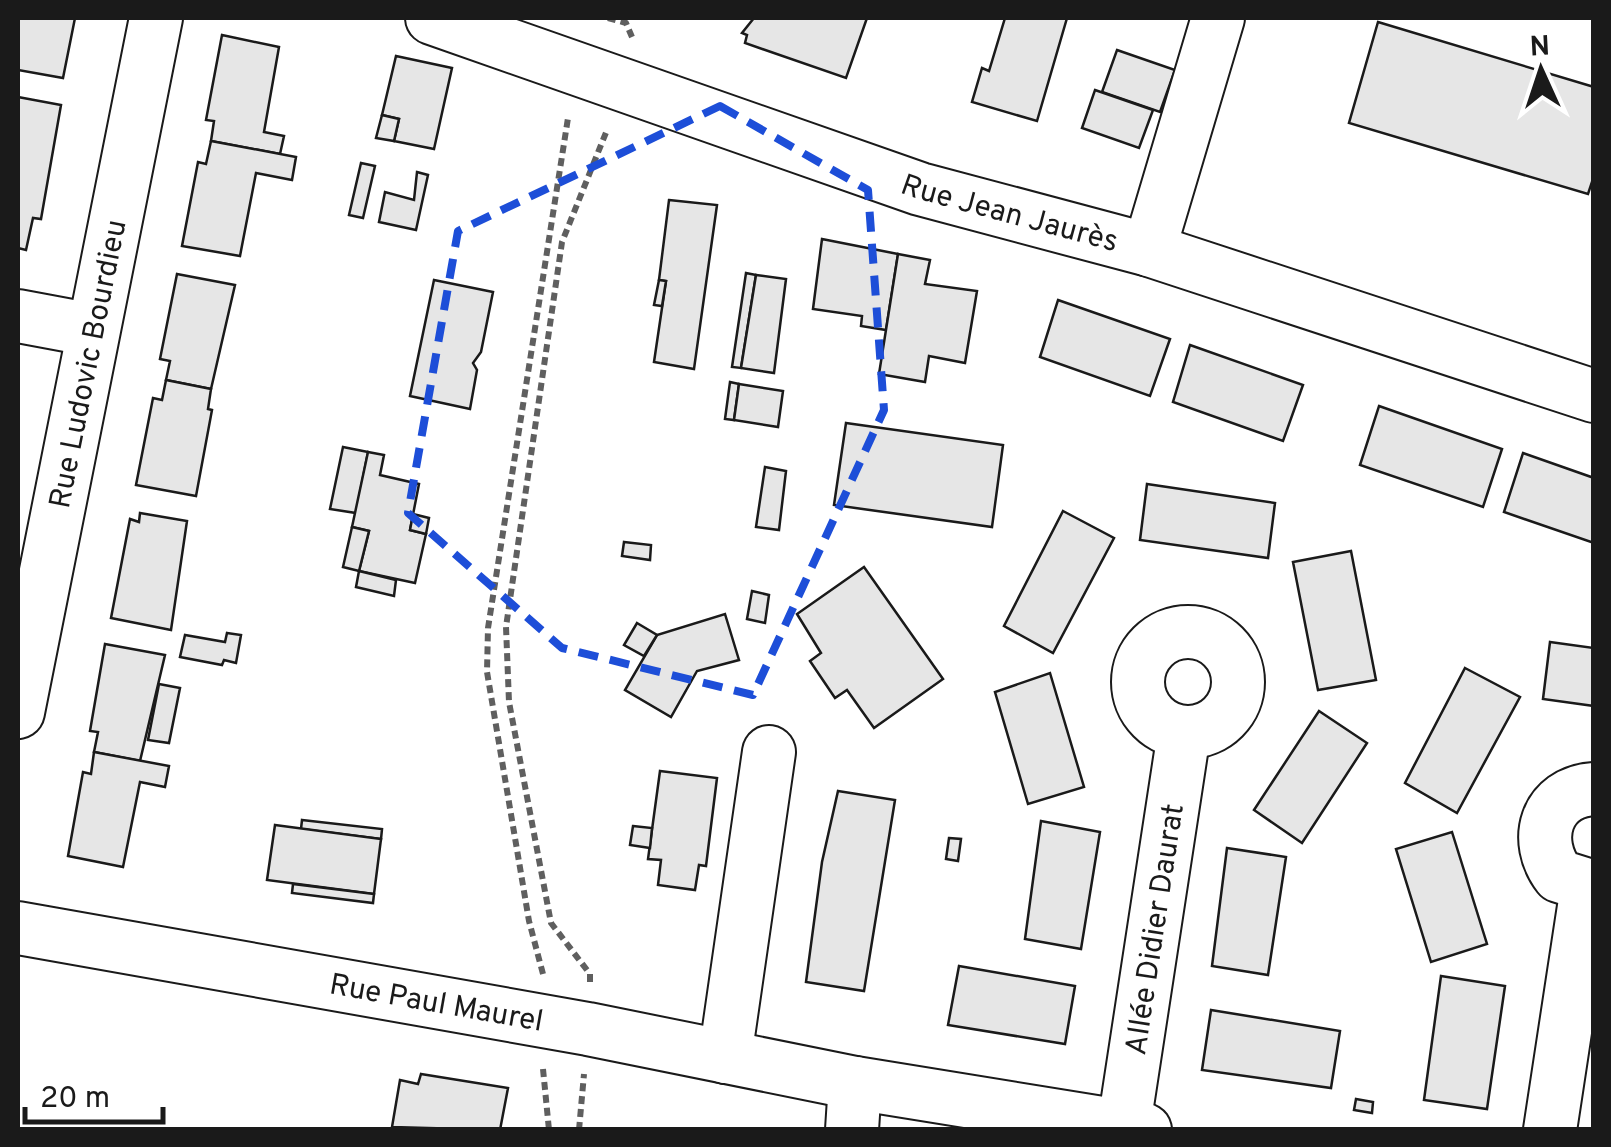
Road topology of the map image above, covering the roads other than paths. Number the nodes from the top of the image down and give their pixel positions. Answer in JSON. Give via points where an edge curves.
{"nodes":[{"id":1,"x":156,"y":18,"type":"edge"},
{"id":2,"x":432,"y":18,"type":"edge"},
{"id":3,"x":1218,"y":18,"type":"edge"},
{"id":4,"x":1149,"y":250,"type":"junction"},
{"id":5,"x":18,"y":316,"type":"edge"},
{"id":6,"x":93,"y":330,"type":"junction"},
{"id":7,"x":1594,"y":396,"type":"edge"},
{"id":8,"x":18,"y":712,"type":"edge"},
{"id":9,"x":1184,"y":732,"type":"dead end"},
{"id":10,"x":769,"y":752,"type":"dead end"},
{"id":11,"x":1594,"y":790,"type":"edge"},
{"id":12,"x":1590,"y":887,"type":"edge"},
{"id":13,"x":18,"y":928,"type":"edge"},
{"id":14,"x":725,"y":1057,"type":"junction"},
{"id":15,"x":854,"y":1106,"type":"edge"},
{"id":16,"x":1134,"y":1127,"type":"edge"},
{"id":17,"x":1550,"y":1130,"type":"edge"}],
"edges":[{"from":1,"to":6,"type":"street","name":"Rue Ludovic Bourdieu"},
{"from":2,"to":4,"type":"street","name":"Rue Jean Jaurès","via":[[920,190]]},
{"from":3,"to":4,"type":"street"},
{"from":4,"to":7,"type":"street","name":"Rue Jean Jaurès"},
{"from":5,"to":6,"type":"street"},
{"from":6,"to":8,"type":"street","name":"Rue Ludovic Bourdieu"},
{"from":9,"to":16,"type":"street","name":"Allée Didier Daurat"},
{"from":10,"to":14,"type":"street"},
{"from":11,"to":12,"type":"street","via":[[1565,797],[1543,835],[1560,876]]},
{"from":12,"to":17,"type":"street"},
{"from":13,"to":14,"type":"street","name":"Rue Paul Maurel","via":[[566,1041]]},
{"from":14,"to":15,"type":"street","name":"Rue Paul Maurel"},
{"from":15,"to":16,"type":"street","name":"Rue Paul Maurel"}]}
